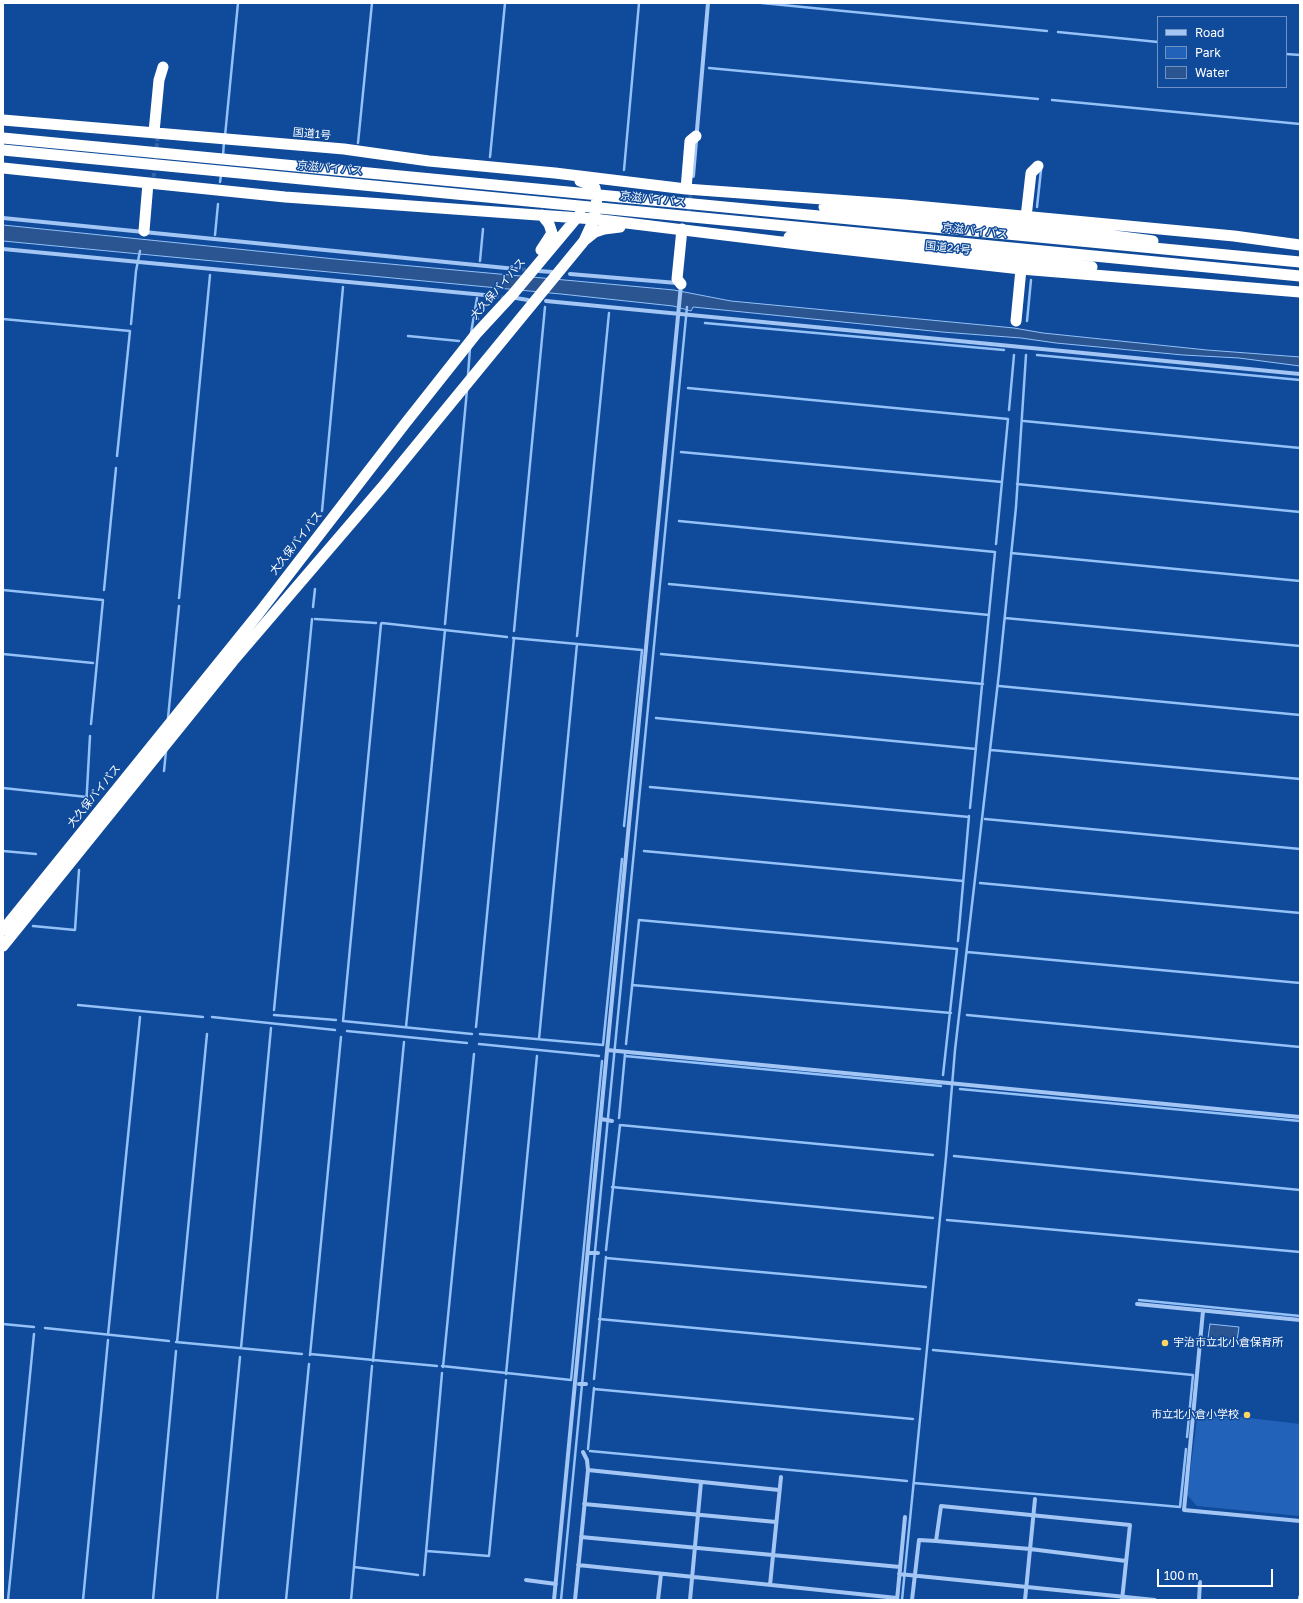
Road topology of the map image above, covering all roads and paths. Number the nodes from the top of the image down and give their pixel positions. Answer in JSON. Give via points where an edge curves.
{"nodes":[{"id":1,"x":708,"y":3,"type":"edge"},
{"id":2,"x":163,"y":68,"type":"dead end"},
{"id":3,"x":3,"y":120,"type":"edge"},
{"id":4,"x":157,"y":128,"type":"junction"},
{"id":5,"x":696,"y":136,"type":"junction"},
{"id":6,"x":3,"y":138,"type":"edge"},
{"id":7,"x":3,"y":150,"type":"edge"},
{"id":8,"x":429,"y":161,"type":"junction"},
{"id":9,"x":1038,"y":166,"type":"dead end"},
{"id":10,"x":3,"y":168,"type":"edge"},
{"id":11,"x":692,"y":180,"type":"dead end"},
{"id":12,"x":618,"y":181,"type":"junction"},
{"id":13,"x":148,"y":183,"type":"junction"},
{"id":14,"x":686,"y":189,"type":"junction"},
{"id":15,"x":714,"y":192,"type":"junction"},
{"id":16,"x":152,"y":194,"type":"dead end"},
{"id":17,"x":597,"y":198,"type":"junction"},
{"id":18,"x":542,"y":215,"type":"junction"},
{"id":19,"x":1026,"y":216,"type":"junction"},
{"id":20,"x":3,"y":218,"type":"edge"},
{"id":21,"x":576,"y":218,"type":"junction"},
{"id":22,"x":594,"y":219,"type":"junction"},
{"id":23,"x":146,"y":232,"type":"junction"},
{"id":24,"x":683,"y":234,"type":"junction"},
{"id":25,"x":722,"y":234,"type":"junction"},
{"id":26,"x":584,"y":241,"type":"junction"},
{"id":27,"x":774,"y":241,"type":"junction"},
{"id":28,"x":1300,"y":245,"type":"edge"},
{"id":29,"x":3,"y":249,"type":"edge"},
{"id":30,"x":1300,"y":262,"type":"edge"},
{"id":31,"x":1021,"y":269,"type":"junction"},
{"id":32,"x":527,"y":271,"type":"junction"},
{"id":33,"x":554,"y":274,"type":"junction"},
{"id":34,"x":570,"y":274,"type":"dead end"},
{"id":35,"x":1300,"y":276,"type":"edge"},
{"id":36,"x":680,"y":286,"type":"junction"},
{"id":37,"x":1300,"y":288,"type":"edge"},
{"id":38,"x":1300,"y":292,"type":"edge"},
{"id":39,"x":512,"y":295,"type":"junction"},
{"id":40,"x":495,"y":296,"type":"tunnel mouth"},
{"id":41,"x":538,"y":299,"type":"junction"},
{"id":42,"x":678,"y":311,"type":"junction"},
{"id":43,"x":1018,"y":322,"type":"dead end"},
{"id":44,"x":1300,"y":374,"type":"edge"},
{"id":45,"x":89,"y":832,"type":"junction"},
{"id":46,"x":3,"y":930,"type":"edge"},
{"id":47,"x":3,"y":946,"type":"edge"},
{"id":48,"x":609,"y":1050,"type":"junction"},
{"id":49,"x":1300,"y":1117,"type":"edge"},
{"id":50,"x":603,"y":1119,"type":"junction"},
{"id":51,"x":612,"y":1121,"type":"dead end"},
{"id":52,"x":590,"y":1253,"type":"junction"},
{"id":53,"x":598,"y":1253,"type":"dead end"},
{"id":54,"x":1137,"y":1304,"type":"dead end"},
{"id":55,"x":1202,"y":1311,"type":"junction"},
{"id":56,"x":1300,"y":1320,"type":"edge"},
{"id":57,"x":579,"y":1384,"type":"dead end"},
{"id":58,"x":586,"y":1384,"type":"dead end"},
{"id":59,"x":583,"y":1452,"type":"dead end"},
{"id":60,"x":588,"y":1470,"type":"junction"},
{"id":61,"x":781,"y":1476,"type":"dead end"},
{"id":62,"x":701,"y":1482,"type":"junction"},
{"id":63,"x":779,"y":1490,"type":"junction"},
{"id":64,"x":1035,"y":1499,"type":"dead end"},
{"id":65,"x":584,"y":1504,"type":"junction"},
{"id":66,"x":698,"y":1515,"type":"junction"},
{"id":67,"x":1033,"y":1515,"type":"junction"},
{"id":68,"x":905,"y":1517,"type":"dead end"},
{"id":69,"x":1300,"y":1521,"type":"edge"},
{"id":70,"x":776,"y":1522,"type":"junction"},
{"id":71,"x":581,"y":1537,"type":"junction"},
{"id":72,"x":936,"y":1541,"type":"junction"},
{"id":73,"x":695,"y":1547,"type":"junction"},
{"id":74,"x":1030,"y":1549,"type":"junction"},
{"id":75,"x":772,"y":1555,"type":"junction"},
{"id":76,"x":1126,"y":1561,"type":"junction"},
{"id":77,"x":578,"y":1565,"type":"junction"},
{"id":78,"x":900,"y":1567,"type":"junction"},
{"id":79,"x":661,"y":1574,"type":"junction"},
{"id":80,"x":899,"y":1574,"type":"junction"},
{"id":81,"x":914,"y":1576,"type":"junction"},
{"id":82,"x":692,"y":1577,"type":"junction"},
{"id":83,"x":526,"y":1580,"type":"dead end"},
{"id":84,"x":1200,"y":1582,"type":"dead end"},
{"id":85,"x":556,"y":1584,"type":"junction"},
{"id":86,"x":770,"y":1585,"type":"junction"},
{"id":87,"x":1026,"y":1587,"type":"junction"},
{"id":88,"x":1300,"y":1597,"type":"edge"},
{"id":89,"x":1122,"y":1598,"type":"edge"},
{"id":90,"x":897,"y":1599,"type":"edge"},
{"id":91,"x":554,"y":1600,"type":"edge"},
{"id":92,"x":575,"y":1600,"type":"edge"},
{"id":93,"x":658,"y":1600,"type":"edge"},
{"id":94,"x":690,"y":1600,"type":"edge"},
{"id":95,"x":912,"y":1600,"type":"edge"},
{"id":96,"x":1025,"y":1600,"type":"edge"},
{"id":97,"x":1156,"y":1600,"type":"edge"},
{"id":98,"x":1199,"y":1600,"type":"edge"},
{"id":99,"x":1300,"y":1600,"type":"edge"}],
"edges":[{"from":1,"to":5,"type":"street"},
{"from":2,"to":4,"type":"highway","via":[[159,80]]},
{"from":3,"to":4,"type":"highway","name":"国道1号"},
{"from":4,"to":8,"type":"highway","name":"国道1号","via":[[224,140],[344,149]]},
{"from":5,"to":11,"type":"street"},
{"from":5,"to":14,"type":"highway","via":[[690,141]]},
{"from":6,"to":30,"type":"highway","name":"京滋バイパス"},
{"from":7,"to":35,"type":"highway","name":"京滋バイパス"},
{"from":8,"to":12,"type":"highway","name":"国道1号"},
{"from":8,"to":17,"type":"highway","via":[[466,170],[587,182],[595,188]]},
{"from":9,"to":19,"type":"highway","via":[[1031,173]]},
{"from":10,"to":13,"type":"highway"},
{"from":12,"to":14,"type":"highway"},
{"from":12,"to":17,"type":"highway","name":"大久保バイパス"},
{"from":13,"to":18,"type":"highway","via":[[285,197]]},
{"from":13,"to":23,"type":"highway"},
{"from":14,"to":15,"type":"highway"},
{"from":15,"to":19,"type":"highway"},
{"from":15,"to":30,"type":"highway","via":[[775,202],[1061,229]]},
{"from":16,"to":23,"type":"street"},
{"from":17,"to":21,"type":"highway","name":"大久保バイパス"},
{"from":17,"to":22,"type":"highway","name":"大久保バイパス"},
{"from":18,"to":21,"type":"highway"},
{"from":18,"to":32,"type":"highway","via":[[552,233]]},
{"from":19,"to":28,"type":"highway","via":[[1234,236]]},
{"from":20,"to":23,"type":"street"},
{"from":21,"to":22,"type":"highway"},
{"from":21,"to":32,"type":"highway","name":"大久保バイパス"},
{"from":22,"to":24,"type":"highway","name":"国道24号"},
{"from":22,"to":26,"type":"highway","name":"大久保バイパス"},
{"from":23,"to":32,"type":"street"},
{"from":24,"to":25,"type":"highway","name":"国道24号"},
{"from":24,"to":26,"type":"highway","via":[[615,227],[595,232]]},
{"from":24,"to":27,"type":"highway"},
{"from":24,"to":36,"type":"highway","via":[[677,279]]},
{"from":25,"to":27,"type":"highway","name":"国道24号"},
{"from":25,"to":37,"type":"highway","via":[[814,238]]},
{"from":26,"to":33,"type":"highway","name":"大久保バイパス"},
{"from":27,"to":31,"type":"highway","name":"国道24号"},
{"from":29,"to":40,"type":"street"},
{"from":31,"to":38,"type":"highway","name":"国道24号"},
{"from":31,"to":43,"type":"highway"},
{"from":32,"to":33,"type":"street"},
{"from":32,"to":39,"type":"highway","name":"大久保バイパス"},
{"from":33,"to":41,"type":"highway","name":"大久保バイパス"},
{"from":34,"to":36,"type":"street"},
{"from":36,"to":42,"type":"street"},
{"from":39,"to":41,"type":"street"},
{"from":39,"to":45,"type":"highway","name":"大久保バイパス","via":[[472,339],[404,425],[259,613],[168,725]]},
{"from":41,"to":42,"type":"street"},
{"from":41,"to":45,"type":"highway","name":"大久保バイパス","via":[[383,486],[280,604],[166,745]]},
{"from":42,"to":44,"type":"street"},
{"from":42,"to":48,"type":"street"},
{"from":45,"to":46,"type":"highway","name":"大久保バイパス"},
{"from":45,"to":47,"type":"highway","name":"大久保バイパス"},
{"from":48,"to":49,"type":"street"},
{"from":48,"to":50,"type":"street"},
{"from":50,"to":51,"type":"street"},
{"from":50,"to":52,"type":"street"},
{"from":52,"to":53,"type":"street"},
{"from":52,"to":85,"type":"street"},
{"from":54,"to":55,"type":"street"},
{"from":55,"to":56,"type":"street"},
{"from":55,"to":69,"type":"street","via":[[1184,1510]]},
{"from":57,"to":58,"type":"street"},
{"from":59,"to":60,"type":"street"},
{"from":60,"to":62,"type":"street"},
{"from":60,"to":65,"type":"street"},
{"from":61,"to":63,"type":"street"},
{"from":62,"to":63,"type":"street"},
{"from":62,"to":66,"type":"street"},
{"from":63,"to":70,"type":"street"},
{"from":64,"to":67,"type":"street"},
{"from":65,"to":66,"type":"street"},
{"from":65,"to":71,"type":"street"},
{"from":66,"to":70,"type":"street"},
{"from":66,"to":73,"type":"street"},
{"from":67,"to":72,"type":"street","via":[[941,1506]]},
{"from":67,"to":74,"type":"street"},
{"from":67,"to":76,"type":"street","via":[[1130,1525]]},
{"from":68,"to":78,"type":"street"},
{"from":70,"to":75,"type":"street"},
{"from":71,"to":73,"type":"street"},
{"from":71,"to":77,"type":"street"},
{"from":72,"to":74,"type":"street"},
{"from":72,"to":81,"type":"street","via":[[919,1540]]},
{"from":73,"to":75,"type":"street"},
{"from":73,"to":82,"type":"street"},
{"from":74,"to":76,"type":"street"},
{"from":74,"to":87,"type":"street"},
{"from":75,"to":78,"type":"street"},
{"from":75,"to":86,"type":"street"},
{"from":76,"to":89,"type":"street"},
{"from":77,"to":79,"type":"street"},
{"from":77,"to":92,"type":"street"},
{"from":78,"to":80,"type":"street"},
{"from":79,"to":82,"type":"street"},
{"from":79,"to":93,"type":"street"},
{"from":80,"to":81,"type":"street"},
{"from":80,"to":90,"type":"street"},
{"from":81,"to":87,"type":"street"},
{"from":81,"to":95,"type":"street"},
{"from":82,"to":86,"type":"street"},
{"from":82,"to":94,"type":"street"},
{"from":83,"to":85,"type":"street"},
{"from":84,"to":98,"type":"street"},
{"from":85,"to":91,"type":"street"},
{"from":86,"to":90,"type":"street"},
{"from":87,"to":89,"type":"street"},
{"from":87,"to":96,"type":"street"},
{"from":88,"to":99,"type":"street"},
{"from":89,"to":97,"type":"street"}]}
